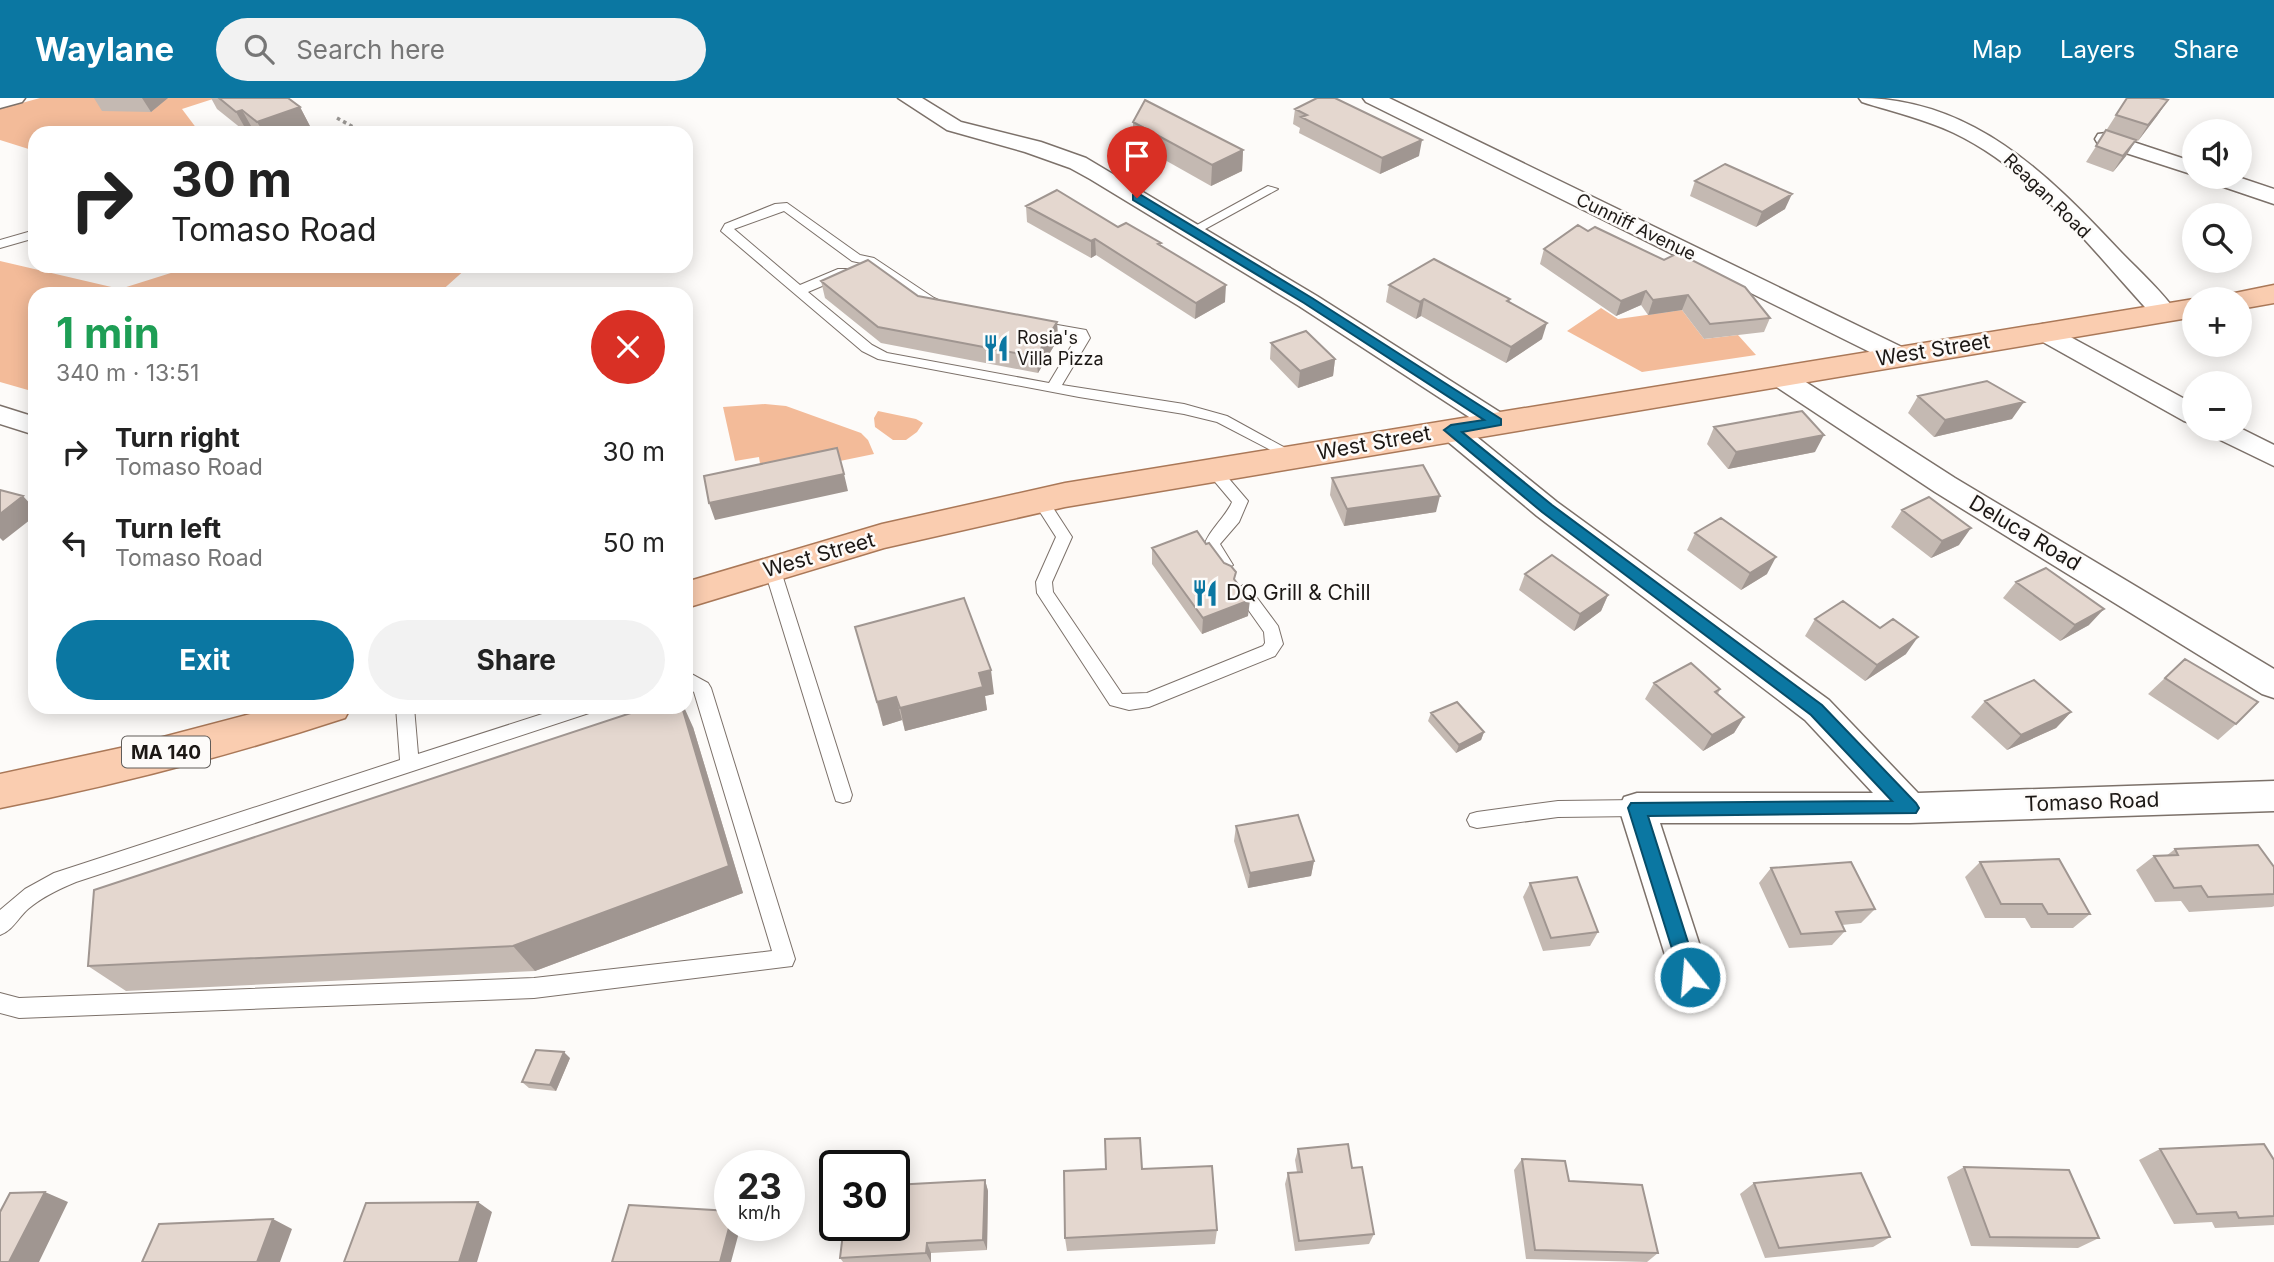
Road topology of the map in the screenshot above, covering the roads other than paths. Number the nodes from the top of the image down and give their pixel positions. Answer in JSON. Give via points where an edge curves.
{"nodes":[{"id":1,"x":15,"y":98,"type":"edge"},
{"id":2,"x":908,"y":98,"type":"edge"},
{"id":3,"x":1373,"y":98,"type":"edge"},
{"id":4,"x":1869,"y":98,"type":"edge"},
{"id":5,"x":0,"y":102,"type":"edge"},
{"id":6,"x":2106,"y":139,"type":"edge"},
{"id":7,"x":2182,"y":165,"type":"edge"},
{"id":8,"x":1272,"y":189,"type":"dead end"},
{"id":9,"x":2251,"y":189,"type":"edge"},
{"id":10,"x":2274,"y":197,"type":"edge"},
{"id":11,"x":1192,"y":230,"type":"junction"},
{"id":12,"x":28,"y":236,"type":"edge"},
{"id":13,"x":0,"y":244,"type":"edge"},
{"id":14,"x":870,"y":261,"type":"junction"},
{"id":15,"x":798,"y":291,"type":"junction"},
{"id":16,"x":2274,"y":294,"type":"edge"},
{"id":17,"x":2252,"y":298,"type":"edge"},
{"id":18,"x":952,"y":308,"type":"edge"},
{"id":19,"x":2179,"y":310,"type":"edge"},
{"id":20,"x":1019,"y":320,"type":"edge"},
{"id":21,"x":2043,"y":332,"type":"junction"},
{"id":22,"x":1899,"y":356,"type":"junction"},
{"id":23,"x":1778,"y":376,"type":"junction"},
{"id":24,"x":1053,"y":388,"type":"junction"},
{"id":25,"x":2182,"y":408,"type":"edge"},
{"id":26,"x":0,"y":415,"type":"edge"},
{"id":27,"x":1496,"y":422,"type":"junction"},
{"id":28,"x":28,"y":424,"type":"edge"},
{"id":29,"x":1451,"y":430,"type":"junction"},
{"id":30,"x":2243,"y":441,"type":"edge"},
{"id":31,"x":1293,"y":456,"type":"junction"},
{"id":32,"x":2274,"y":457,"type":"edge"},
{"id":33,"x":1213,"y":470,"type":"junction"},
{"id":34,"x":1041,"y":501,"type":"junction"},
{"id":35,"x":772,"y":568,"type":"junction"},
{"id":36,"x":1231,"y":574,"type":"edge"},
{"id":37,"x":693,"y":588,"type":"edge"},
{"id":38,"x":1243,"y":591,"type":"edge"},
{"id":39,"x":693,"y":680,"type":"edge"},
{"id":40,"x":2274,"y":685,"type":"edge"},
{"id":41,"x":307,"y":714,"type":"edge"},
{"id":42,"x":406,"y":714,"type":"edge"},
{"id":43,"x":565,"y":714,"type":"edge"},
{"id":44,"x":410,"y":765,"type":"junction"},
{"id":45,"x":0,"y":791,"type":"edge"},
{"id":46,"x":843,"y":795,"type":"dead end"},
{"id":47,"x":2274,"y":796,"type":"edge"},
{"id":48,"x":1637,"y":808,"type":"junction"},
{"id":49,"x":1910,"y":808,"type":"junction"},
{"id":50,"x":1477,"y":820,"type":"dead end"},
{"id":51,"x":0,"y":926,"type":"edge"},
{"id":52,"x":1690,"y":977,"type":"dead end"},
{"id":53,"x":0,"y":1003,"type":"edge"}],
"edges":[{"from":1,"to":5,"type":"street"},
{"from":2,"to":11,"type":"street","via":[[954,126],[1078,163]]},
{"from":3,"to":22,"type":"street","name":"Cunniff Avenue"},
{"from":4,"to":19,"type":"street","name":"Reagan Road","via":[[1952,125],[2007,155]]},
{"from":6,"to":7,"type":"street"},
{"from":8,"to":11,"type":"lane"},
{"from":9,"to":10,"type":"street"},
{"from":11,"to":27,"type":"street"},
{"from":12,"to":13,"type":"lane"},
{"from":14,"to":15,"type":"lane"},
{"from":14,"to":15,"type":"lane","via":[[856,258],[787,207],[729,227],[727,231]]},
{"from":14,"to":18,"type":"lane","via":[[929,302]]},
{"from":15,"to":24,"type":"lane","via":[[883,356]]},
{"from":16,"to":17,"type":"main road"},
{"from":19,"to":21,"type":"main road","name":"West Street"},
{"from":20,"to":24,"type":"lane","via":[[1081,332],[1083,338]]},
{"from":21,"to":22,"type":"main road","name":"West Street"},
{"from":21,"to":25,"type":"street"},
{"from":22,"to":23,"type":"main road","name":"West Street"},
{"from":23,"to":27,"type":"main road","name":"West Street"},
{"from":23,"to":40,"type":"street","name":"Deluca Road","via":[[1945,485]]},
{"from":24,"to":31,"type":"lane","via":[[1222,419]]},
{"from":26,"to":28,"type":"street"},
{"from":27,"to":29,"type":"main road","name":"West Street"},
{"from":29,"to":31,"type":"main road","name":"West Street"},
{"from":29,"to":49,"type":"street","via":[[1547,509],[1817,710]]},
{"from":30,"to":32,"type":"street"},
{"from":31,"to":33,"type":"main road","name":"West Street"},
{"from":33,"to":34,"type":"main road","name":"West Street"},
{"from":33,"to":36,"type":"lane","via":[[1240,500],[1233,518],[1212,543]]},
{"from":34,"to":35,"type":"main road","name":"West Street","via":[[882,536]]},
{"from":34,"to":38,"type":"lane","via":[[1064,537],[1044,582],[1045,593],[1116,700],[1149,700],[1269,651],[1274,644],[1272,631]]},
{"from":35,"to":37,"type":"main road","name":"West Street"},
{"from":35,"to":46,"type":"lane"},
{"from":39,"to":53,"type":"lane","via":[[702,688],[785,959],[534,988],[19,1008]]},
{"from":41,"to":45,"type":"main road","number":"MA 140"},
{"from":42,"to":44,"type":"lane"},
{"from":43,"to":44,"type":"lane"},
{"from":44,"to":51,"type":"lane","via":[[72,875],[20,901]]},
{"from":47,"to":49,"type":"street","name":"Tomaso Road"},
{"from":48,"to":49,"type":"street","name":"Tomaso Road"},
{"from":48,"to":50,"type":"lane","via":[[1558,809]]},
{"from":48,"to":52,"type":"street"}]}
